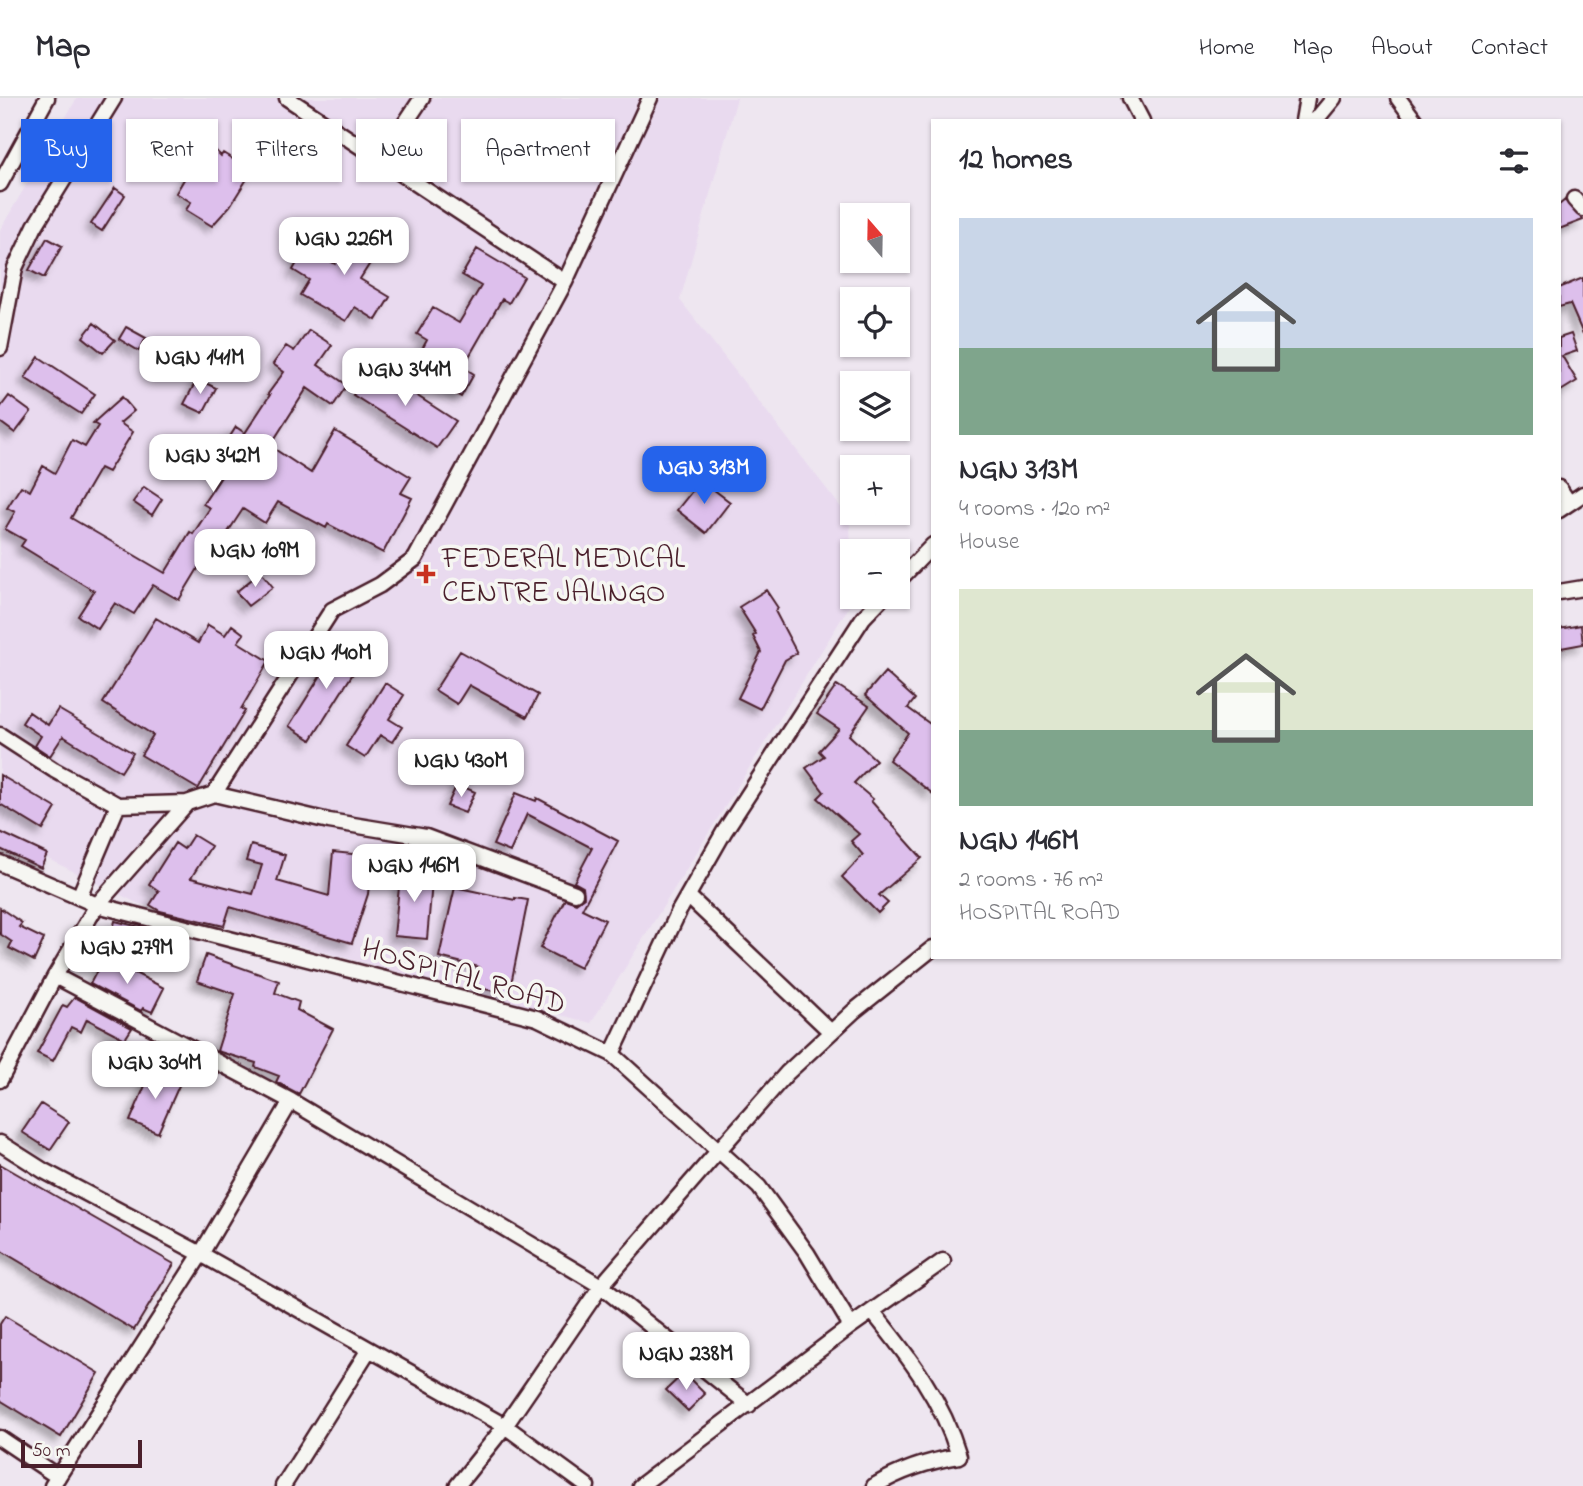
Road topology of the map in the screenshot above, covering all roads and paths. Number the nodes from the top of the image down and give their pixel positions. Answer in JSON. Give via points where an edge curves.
{"nodes":[{"id":1,"x":47,"y":98,"type":"edge"},
{"id":2,"x":114,"y":98,"type":"edge"},
{"id":3,"x":422,"y":98,"type":"edge"},
{"id":4,"x":650,"y":98,"type":"edge"},
{"id":5,"x":1130,"y":98,"type":"edge"},
{"id":6,"x":1307,"y":98,"type":"edge"},
{"id":7,"x":1334,"y":98,"type":"edge"},
{"id":8,"x":1398,"y":98,"type":"edge"},
{"id":9,"x":294,"y":100,"type":"edge"},
{"id":10,"x":408,"y":119,"type":"edge"},
{"id":11,"x":1141,"y":119,"type":"edge"},
{"id":12,"x":1303,"y":119,"type":"edge"},
{"id":13,"x":1317,"y":119,"type":"edge"},
{"id":14,"x":1414,"y":119,"type":"edge"},
{"id":15,"x":356,"y":144,"type":"edge"},
{"id":16,"x":412,"y":182,"type":"edge"},
{"id":17,"x":0,"y":184,"type":"edge"},
{"id":18,"x":565,"y":282,"type":"junction"},
{"id":19,"x":0,"y":348,"type":"edge"},
{"id":20,"x":1583,"y":494,"type":"edge"},
{"id":21,"x":1564,"y":507,"type":"edge"},
{"id":22,"x":931,"y":547,"type":"edge"},
{"id":23,"x":910,"y":569,"type":"edge"},
{"id":24,"x":1583,"y":588,"type":"edge"},
{"id":25,"x":1561,"y":592,"type":"edge"},
{"id":26,"x":872,"y":609,"type":"edge"},
{"id":27,"x":0,"y":735,"type":"edge"},
{"id":28,"x":214,"y":794,"type":"junction"},
{"id":29,"x":187,"y":803,"type":"junction"},
{"id":30,"x":118,"y":804,"type":"junction"},
{"id":31,"x":0,"y":863,"type":"edge"},
{"id":32,"x":575,"y":893,"type":"dead end"},
{"id":33,"x":688,"y":896,"type":"junction"},
{"id":34,"x":79,"y":897,"type":"junction"},
{"id":35,"x":97,"y":905,"type":"junction"},
{"id":36,"x":931,"y":950,"type":"edge"},
{"id":37,"x":55,"y":976,"type":"junction"},
{"id":38,"x":831,"y":1032,"type":"junction"},
{"id":39,"x":612,"y":1054,"type":"junction"},
{"id":40,"x":0,"y":1080,"type":"edge"},
{"id":41,"x":291,"y":1101,"type":"junction"},
{"id":42,"x":0,"y":1143,"type":"edge"},
{"id":43,"x":719,"y":1150,"type":"junction"},
{"id":44,"x":201,"y":1254,"type":"junction"},
{"id":45,"x":943,"y":1261,"type":"dead end"},
{"id":46,"x":601,"y":1286,"type":"junction"},
{"id":47,"x":872,"y":1311,"type":"junction"},
{"id":48,"x":851,"y":1326,"type":"junction"},
{"id":49,"x":368,"y":1351,"type":"junction"},
{"id":50,"x":749,"y":1405,"type":"junction"},
{"id":51,"x":505,"y":1426,"type":"junction"},
{"id":52,"x":0,"y":1438,"type":"edge"},
{"id":53,"x":55,"y":1482,"type":"edge"},
{"id":54,"x":283,"y":1486,"type":"edge"},
{"id":55,"x":457,"y":1486,"type":"edge"},
{"id":56,"x":587,"y":1486,"type":"edge"},
{"id":57,"x":640,"y":1486,"type":"edge"},
{"id":58,"x":874,"y":1486,"type":"edge"}],
"edges":[{"from":1,"to":17,"type":"street"},
{"from":2,"to":19,"type":"street","via":[[35,226],[15,268]]},
{"from":3,"to":10,"type":"street"},
{"from":4,"to":18,"type":"street"},
{"from":5,"to":11,"type":"street"},
{"from":6,"to":12,"type":"street"},
{"from":7,"to":13,"type":"street"},
{"from":8,"to":14,"type":"street"},
{"from":9,"to":15,"type":"street"},
{"from":16,"to":18,"type":"street"},
{"from":18,"to":28,"type":"street","via":[[415,558],[380,585],[332,610]]},
{"from":20,"to":21,"type":"street"},
{"from":22,"to":23,"type":"street"},
{"from":24,"to":25,"type":"street"},
{"from":26,"to":33,"type":"street","via":[[724,832]]},
{"from":27,"to":30,"type":"street"},
{"from":28,"to":29,"type":"street"},
{"from":28,"to":32,"type":"street","via":[[426,837]]},
{"from":29,"to":30,"type":"street"},
{"from":29,"to":35,"type":"street"},
{"from":30,"to":34,"type":"street"},
{"from":31,"to":34,"type":"street","name":"HOSPITAL ROAD"},
{"from":33,"to":38,"type":"street"},
{"from":33,"to":39,"type":"street"},
{"from":34,"to":35,"type":"street","name":"HOSPITAL ROAD"},
{"from":35,"to":37,"type":"street"},
{"from":35,"to":39,"type":"street","name":"HOSPITAL ROAD","via":[[537,1018]]},
{"from":36,"to":38,"type":"street"},
{"from":37,"to":40,"type":"street"},
{"from":37,"to":41,"type":"street"},
{"from":38,"to":43,"type":"street"},
{"from":39,"to":43,"type":"street","name":"HOSPITAL ROAD"},
{"from":41,"to":44,"type":"street"},
{"from":41,"to":46,"type":"street"},
{"from":42,"to":44,"type":"street"},
{"from":43,"to":46,"type":"street"},
{"from":43,"to":48,"type":"street","name":"HOSPITAL ROAD","via":[[759,1187],[807,1253]]},
{"from":44,"to":49,"type":"street"},
{"from":44,"to":53,"type":"street"},
{"from":45,"to":47,"type":"street"},
{"from":46,"to":50,"type":"street"},
{"from":46,"to":51,"type":"street"},
{"from":47,"to":48,"type":"street"},
{"from":47,"to":58,"type":"street","via":[[932,1389],[959,1456],[897,1472]]},
{"from":48,"to":50,"type":"street"},
{"from":49,"to":51,"type":"street"},
{"from":49,"to":54,"type":"street"},
{"from":50,"to":57,"type":"street"},
{"from":51,"to":55,"type":"street"},
{"from":51,"to":56,"type":"street"},
{"from":52,"to":53,"type":"street"}]}
